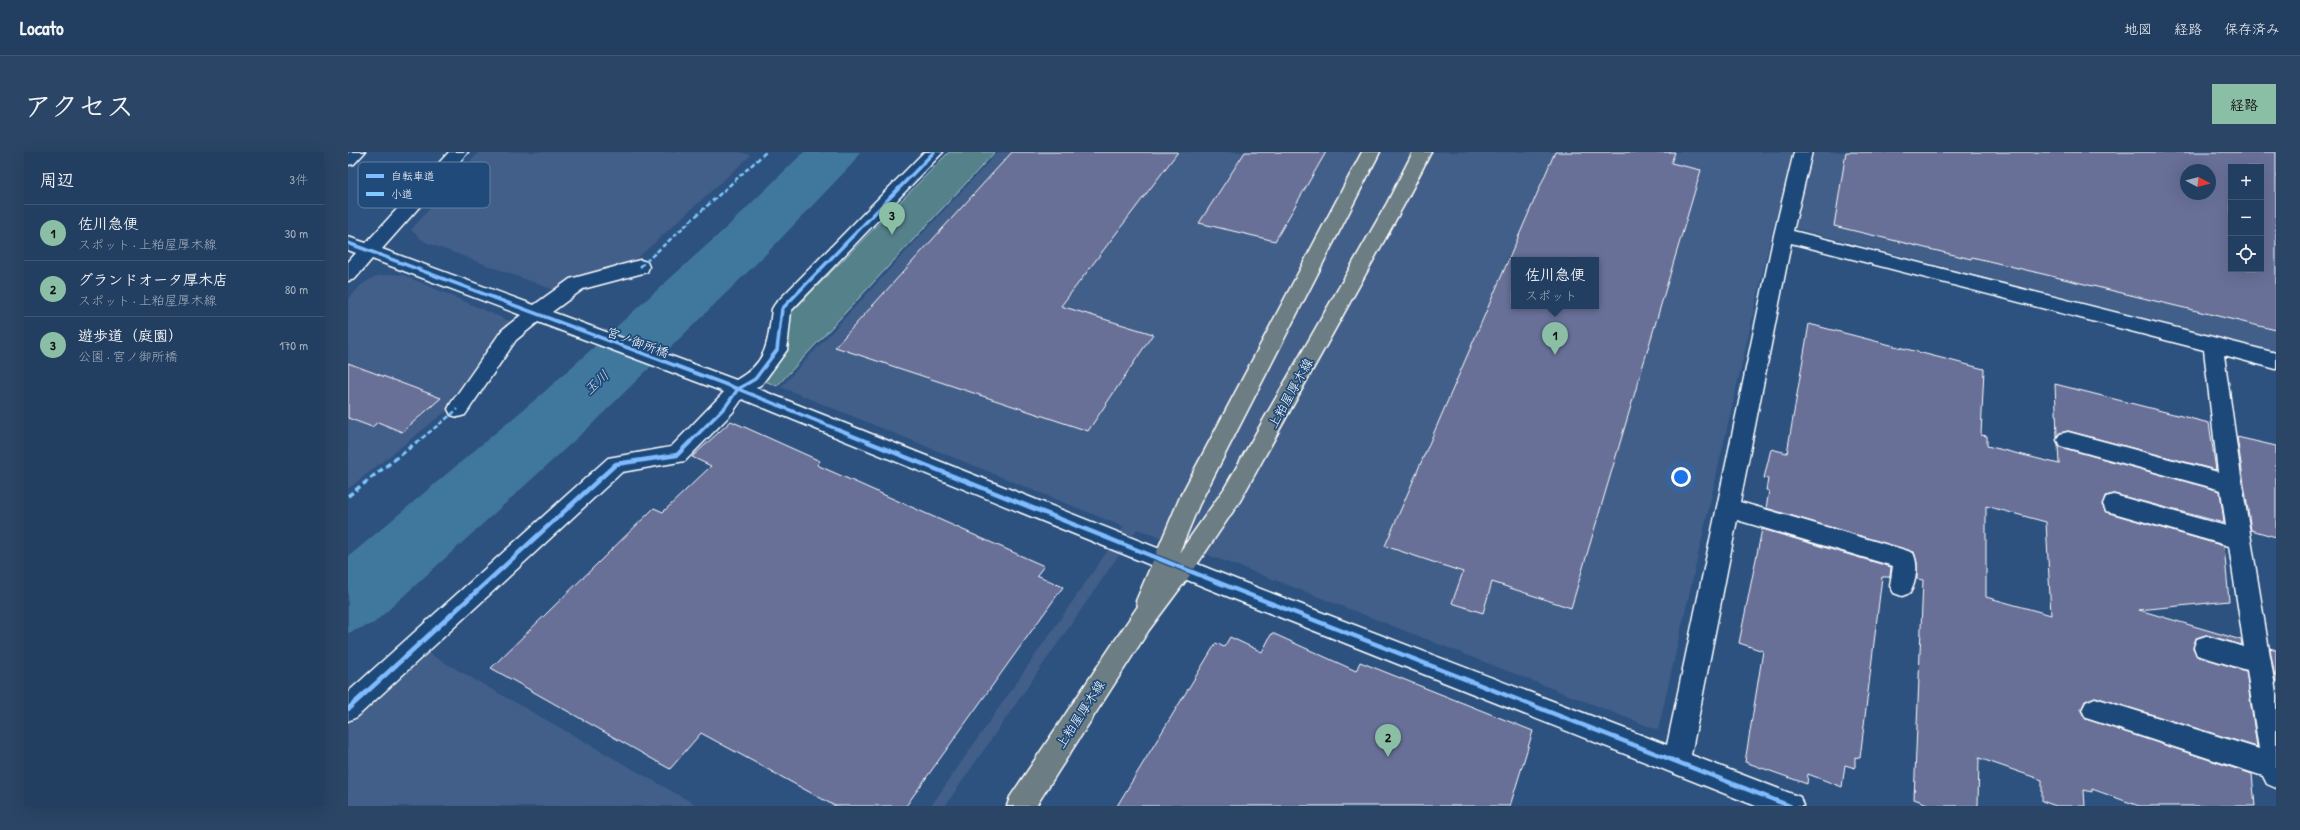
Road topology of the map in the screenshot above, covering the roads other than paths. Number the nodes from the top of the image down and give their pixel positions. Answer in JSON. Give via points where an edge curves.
{"nodes":[{"id":1,"x":356,"y":152,"type":"edge"},
{"id":2,"x":459,"y":152,"type":"edge"},
{"id":3,"x":934,"y":152,"type":"edge"},
{"id":4,"x":1371,"y":152,"type":"edge"},
{"id":5,"x":1422,"y":152,"type":"edge"},
{"id":6,"x":1804,"y":152,"type":"edge"},
{"id":7,"x":348,"y":160,"type":"edge"},
{"id":8,"x":450,"y":162,"type":"edge"},
{"id":9,"x":408,"y":208,"type":"edge"},
{"id":10,"x":1783,"y":235,"type":"junction"},
{"id":11,"x":348,"y":243,"type":"edge"},
{"id":12,"x":369,"y":250,"type":"junction"},
{"id":13,"x":640,"y":268,"type":"dead end"},
{"id":14,"x":348,"y":274,"type":"edge"},
{"id":15,"x":540,"y":316,"type":"junction"},
{"id":16,"x":2213,"y":345,"type":"junction"},
{"id":17,"x":2276,"y":361,"type":"edge"},
{"id":18,"x":731,"y":386,"type":"junction"},
{"id":19,"x":458,"y":409,"type":"dead end"},
{"id":20,"x":2068,"y":440,"type":"dead end"},
{"id":21,"x":2231,"y":484,"type":"junction"},
{"id":22,"x":2114,"y":504,"type":"dead end"},
{"id":23,"x":1728,"y":508,"type":"junction"},
{"id":24,"x":2239,"y":539,"type":"junction"},
{"id":25,"x":1172,"y":564,"type":"junction"},
{"id":26,"x":1902,"y":586,"type":"dead end"},
{"id":27,"x":2206,"y":647,"type":"dead end"},
{"id":28,"x":2258,"y":662,"type":"junction"},
{"id":29,"x":348,"y":708,"type":"edge"},
{"id":30,"x":2095,"y":710,"type":"dead end"},
{"id":31,"x":1677,"y":761,"type":"junction"},
{"id":32,"x":2275,"y":771,"type":"edge"},
{"id":33,"x":1020,"y":806,"type":"edge"},
{"id":34,"x":1790,"y":806,"type":"edge"}],
"edges":[{"from":1,"to":7,"type":"street"},
{"from":2,"to":8,"type":"street"},
{"from":3,"to":18,"type":"street","via":[[782,309],[777,350],[755,379]]},
{"from":4,"to":25,"type":"main road","name":"上粕屋厚木線","via":[[1188,504]]},
{"from":5,"to":25,"type":"main road","name":"上粕屋厚木線","via":[[1232,495]]},
{"from":6,"to":10,"type":"street"},
{"from":9,"to":12,"type":"street"},
{"from":10,"to":16,"type":"street"},
{"from":10,"to":23,"type":"street"},
{"from":11,"to":12,"type":"street","name":"宮ノ御所橋"},
{"from":12,"to":14,"type":"street"},
{"from":12,"to":15,"type":"street","name":"宮ノ御所橋"},
{"from":13,"to":15,"type":"street","via":[[577,284]]},
{"from":15,"to":18,"type":"street","name":"宮ノ御所橋"},
{"from":15,"to":19,"type":"street","via":[[509,335]]},
{"from":16,"to":17,"type":"street"},
{"from":16,"to":21,"type":"street"},
{"from":18,"to":25,"type":"street","name":"宮ノ御所橋"},
{"from":18,"to":29,"type":"street","via":[[726,406],[677,455],[616,464]]},
{"from":20,"to":21,"type":"street"},
{"from":21,"to":24,"type":"street"},
{"from":22,"to":24,"type":"street"},
{"from":23,"to":26,"type":"street","via":[[1905,560]]},
{"from":23,"to":31,"type":"street"},
{"from":24,"to":28,"type":"street"},
{"from":25,"to":31,"type":"street","name":"宮ノ御所橋"},
{"from":25,"to":33,"type":"main road","name":"上粕屋厚木線","via":[[1140,622]]},
{"from":27,"to":28,"type":"street"},
{"from":28,"to":32,"type":"street"},
{"from":30,"to":32,"type":"street"},
{"from":31,"to":34,"type":"street","name":"宮ノ御所橋"}]}
